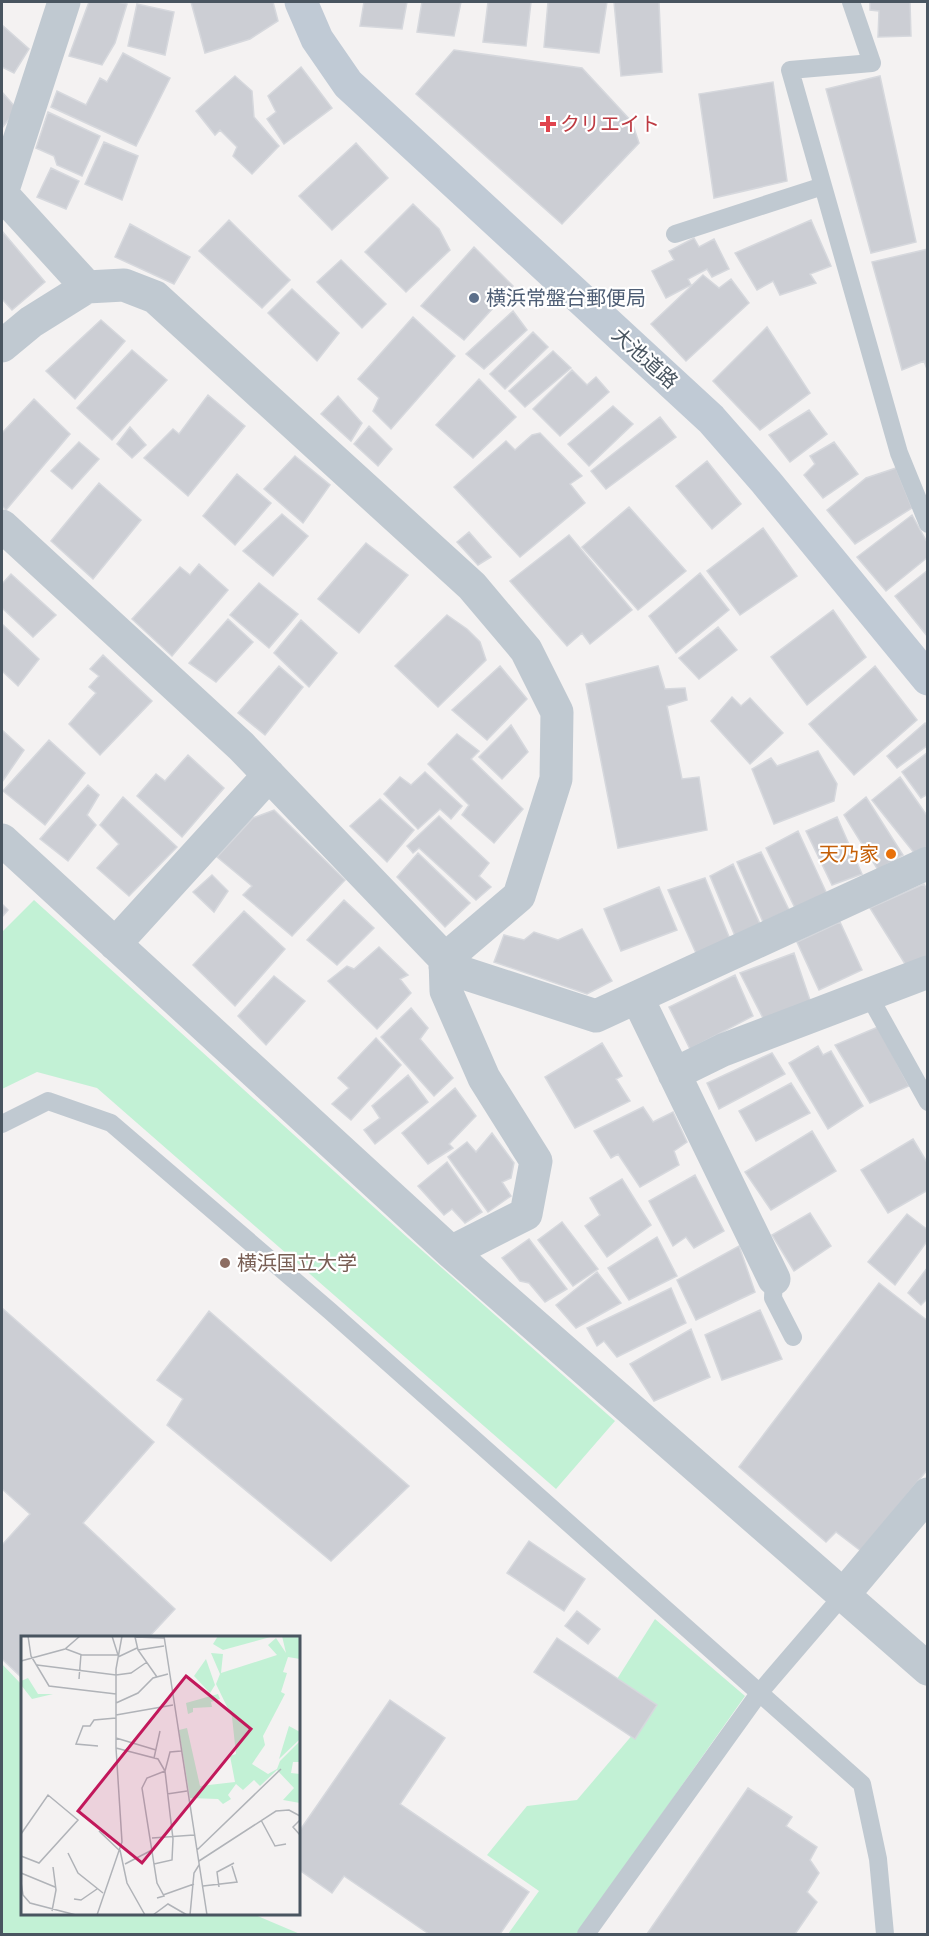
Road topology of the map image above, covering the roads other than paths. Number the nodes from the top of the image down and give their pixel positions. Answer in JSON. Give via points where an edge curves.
{"nodes":[{"id":1,"x":64,"y":2,"type":"edge"},
{"id":2,"x":301,"y":2,"type":"edge"},
{"id":3,"x":852,"y":2,"type":"edge"},
{"id":4,"x":822,"y":186,"type":"junction"},
{"id":5,"x":2,"y":193,"type":"edge"},
{"id":6,"x":675,"y":234,"type":"dead end"},
{"id":7,"x":87,"y":287,"type":"junction"},
{"id":8,"x":2,"y":345,"type":"edge"},
{"id":9,"x":927,"y":524,"type":"edge"},
{"id":10,"x":2,"y":526,"type":"edge"},
{"id":11,"x":927,"y":680,"type":"edge"},
{"id":12,"x":269,"y":775,"type":"junction"},
{"id":13,"x":2,"y":840,"type":"edge"},
{"id":14,"x":927,"y":862,"type":"edge"},
{"id":15,"x":115,"y":944,"type":"junction"},
{"id":16,"x":445,"y":963,"type":"junction"},
{"id":17,"x":927,"y":972,"type":"edge"},
{"id":18,"x":868,"y":994,"type":"junction"},
{"id":19,"x":636,"y":997,"type":"junction"},
{"id":20,"x":674,"y":1074,"type":"junction"},
{"id":21,"x":927,"y":1102,"type":"edge"},
{"id":22,"x":2,"y":1124,"type":"edge"},
{"id":23,"x":451,"y":1252,"type":"junction"},
{"id":24,"x":774,"y":1279,"type":"joint"},
{"id":25,"x":793,"y":1337,"type":"dead end"},
{"id":26,"x":927,"y":1494,"type":"edge"},
{"id":27,"x":844,"y":1594,"type":"junction"},
{"id":28,"x":927,"y":1669,"type":"edge"},
{"id":29,"x":760,"y":1692,"type":"junction"},
{"id":30,"x":586,"y":1935,"type":"edge"},
{"id":31,"x":885,"y":1935,"type":"edge"}],
"edges":[{"from":1,"to":5,"type":"street"},
{"from":2,"to":11,"type":"street","name":"大池道路","via":[[317,39],[348,84],[711,419]]},
{"from":3,"to":4,"type":"lane","via":[[872,63],[790,70]]},
{"from":4,"to":6,"type":"lane"},
{"from":4,"to":9,"type":"lane","via":[[899,453]]},
{"from":5,"to":7,"type":"street"},
{"from":7,"to":8,"type":"street"},
{"from":7,"to":16,"type":"street","via":[[124,285],[155,297],[472,586],[526,650],[557,712],[556,779],[519,896]]},
{"from":10,"to":12,"type":"street"},
{"from":12,"to":15,"type":"street"},
{"from":12,"to":16,"type":"street"},
{"from":13,"to":15,"type":"street"},
{"from":14,"to":19,"type":"street"},
{"from":15,"to":23,"type":"street"},
{"from":16,"to":19,"type":"street","via":[[596,1016]]},
{"from":16,"to":23,"type":"street","via":[[446,991],[484,1078],[536,1161],[526,1214]]},
{"from":17,"to":18,"type":"street"},
{"from":18,"to":20,"type":"street","via":[[723,1050]]},
{"from":18,"to":21,"type":"lane"},
{"from":19,"to":20,"type":"street"},
{"from":20,"to":24,"type":"street"},
{"from":22,"to":29,"type":"lane","via":[[48,1101],[111,1123],[330,1311]]},
{"from":23,"to":27,"type":"street"},
{"from":24,"to":25,"type":"lane","via":[[773,1298]]},
{"from":26,"to":27,"type":"street"},
{"from":27,"to":28,"type":"street"},
{"from":27,"to":29,"type":"lane"},
{"from":29,"to":30,"type":"lane"},
{"from":29,"to":31,"type":"lane","via":[[862,1784],[878,1859]]}]}
